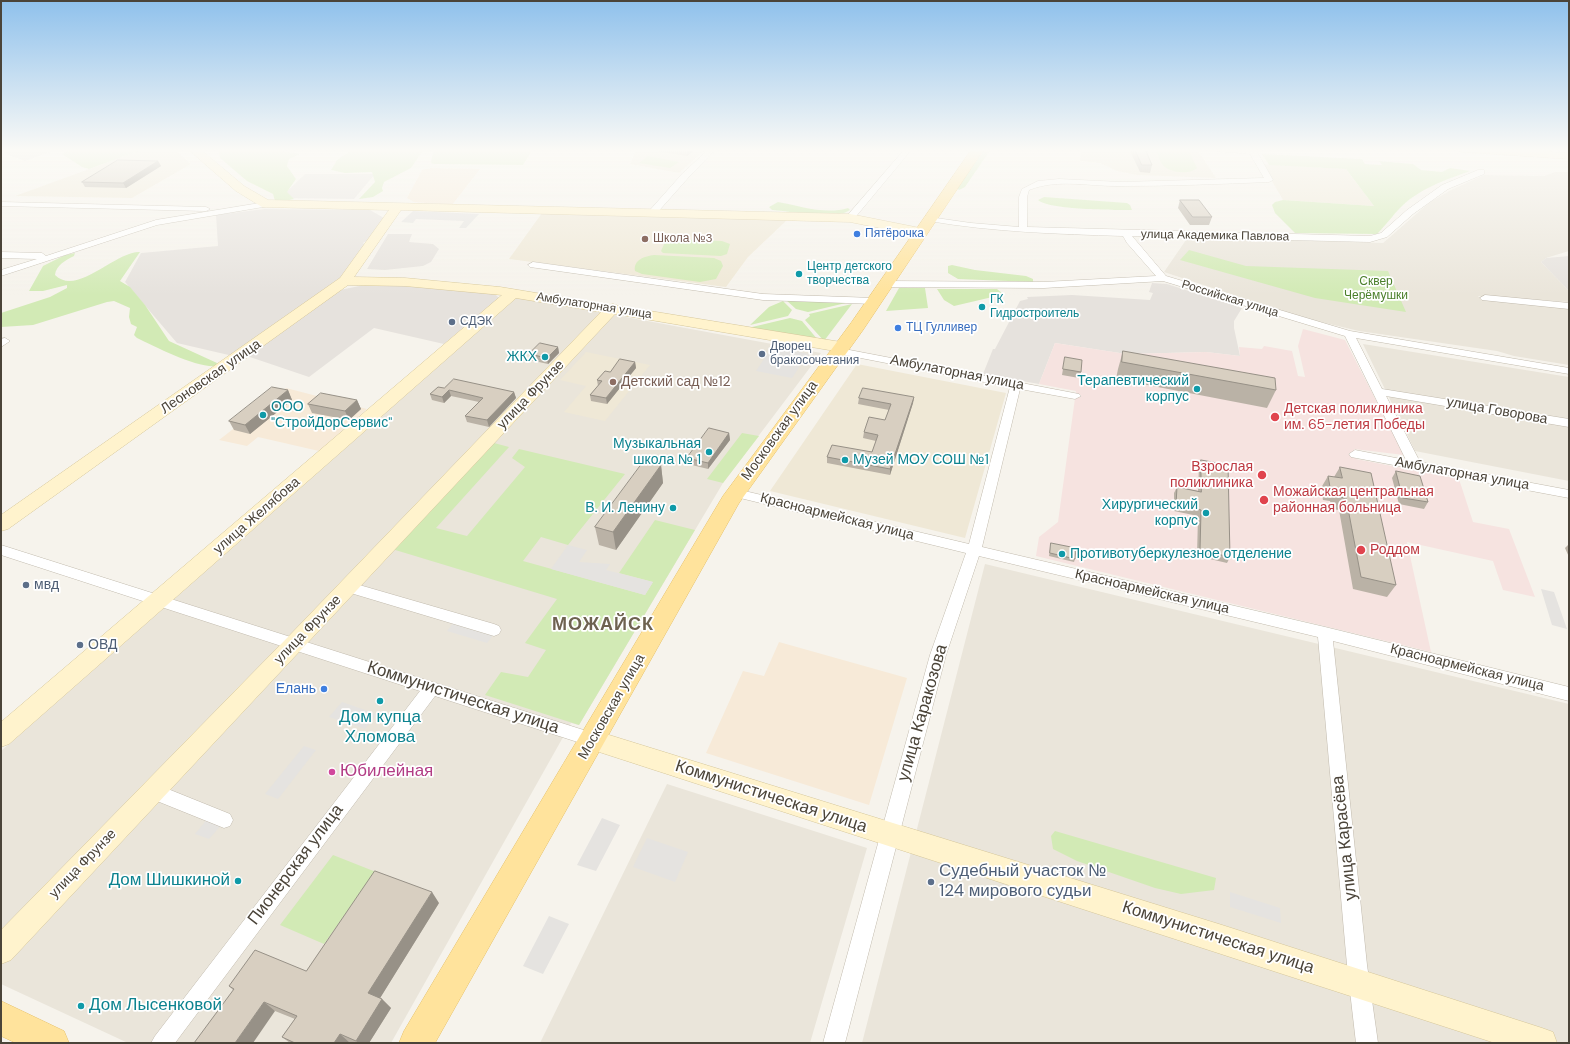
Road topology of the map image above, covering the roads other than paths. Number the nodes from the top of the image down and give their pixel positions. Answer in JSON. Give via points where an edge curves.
{"nodes":[{"id":1,"x":254,"y":198,"type":"edge"},
{"id":2,"x":666,"y":198,"type":"edge"},
{"id":3,"x":867,"y":198,"type":"edge"},
{"id":4,"x":944,"y":198,"type":"edge"},
{"id":5,"x":1023,"y":198,"type":"edge"},
{"id":6,"x":1430,"y":198,"type":"edge"},
{"id":7,"x":1,"y":204,"type":"edge"},
{"id":8,"x":266,"y":204,"type":"junction"},
{"id":9,"x":397,"y":206,"type":"junction"},
{"id":10,"x":220,"y":212,"type":"junction"},
{"id":11,"x":653,"y":212,"type":"junction"},
{"id":12,"x":850,"y":218,"type":"junction"},
{"id":13,"x":929,"y":219,"type":"junction"},
{"id":14,"x":1023,"y":230,"type":"junction"},
{"id":15,"x":920,"y":232,"type":"junction"},
{"id":16,"x":1126,"y":233,"type":"junction"},
{"id":17,"x":1,"y":255,"type":"edge"},
{"id":18,"x":52,"y":256,"type":"junction"},
{"id":19,"x":534,"y":265,"type":"dead end"},
{"id":20,"x":1,"y":273,"type":"edge"},
{"id":21,"x":1163,"y":278,"type":"junction"},
{"id":22,"x":345,"y":281,"type":"junction"},
{"id":23,"x":886,"y":284,"type":"junction"},
{"id":24,"x":513,"y":293,"type":"junction"},
{"id":25,"x":1485,"y":298,"type":"dead end"},
{"id":26,"x":874,"y":301,"type":"junction"},
{"id":27,"x":1569,"y":306,"type":"edge"},
{"id":28,"x":613,"y":308,"type":"junction"},
{"id":29,"x":1348,"y":334,"type":"junction"},
{"id":30,"x":840,"y":349,"type":"junction"},
{"id":31,"x":1569,"y":371,"type":"edge"},
{"id":32,"x":1016,"y":385,"type":"junction"},
{"id":33,"x":1377,"y":391,"type":"junction"},
{"id":34,"x":1075,"y":396,"type":"dead end"},
{"id":35,"x":1569,"y":423,"type":"edge"},
{"id":36,"x":1355,"y":454,"type":"dead end"},
{"id":37,"x":1415,"y":465,"type":"junction"},
{"id":38,"x":736,"y":493,"type":"junction"},
{"id":39,"x":1569,"y":494,"type":"edge"},
{"id":40,"x":1,"y":524,"type":"edge"},
{"id":41,"x":1,"y":550,"type":"edge"},
{"id":42,"x":974,"y":550,"type":"junction"},
{"id":43,"x":349,"y":587,"type":"junction"},
{"id":44,"x":159,"y":601,"type":"junction"},
{"id":45,"x":494,"y":630,"type":"dead end"},
{"id":46,"x":1325,"y":633,"type":"junction"},
{"id":47,"x":295,"y":644,"type":"junction"},
{"id":48,"x":431,"y":689,"type":"junction"},
{"id":49,"x":1569,"y":694,"type":"edge"},
{"id":50,"x":1,"y":737,"type":"edge"},
{"id":51,"x":593,"y":740,"type":"junction"},
{"id":52,"x":153,"y":791,"type":"junction"},
{"id":53,"x":224,"y":820,"type":"dead end"},
{"id":54,"x":889,"y":834,"type":"junction"},
{"id":55,"x":1,"y":950,"type":"edge"},
{"id":56,"x":1360,"y":984,"type":"junction"},
{"id":57,"x":1,"y":1018,"type":"edge"},
{"id":58,"x":52,"y":1043,"type":"edge"},
{"id":59,"x":162,"y":1043,"type":"edge"},
{"id":60,"x":416,"y":1043,"type":"edge"},
{"id":61,"x":834,"y":1043,"type":"edge"},
{"id":62,"x":1367,"y":1043,"type":"edge"},
{"id":63,"x":1542,"y":1043,"type":"edge"}],
"edges":[{"from":1,"to":8,"type":"street"},
{"from":2,"to":11,"type":"street"},
{"from":3,"to":12,"type":"street"},
{"from":4,"to":13,"type":"main road","name":"Московская улица"},
{"from":5,"to":14,"type":"street"},
{"from":6,"to":16,"type":"street","name":"улица Академика Павлова","via":[[1378,238],[1359,240]]},
{"from":7,"to":10,"type":"street","via":[[217,209]]},
{"from":8,"to":9,"type":"street"},
{"from":8,"to":10,"type":"street"},
{"from":9,"to":11,"type":"street"},
{"from":9,"to":22,"type":"street","name":"Леоновская улица"},
{"from":10,"to":18,"type":"street","via":[[151,224]]},
{"from":11,"to":12,"type":"street"},
{"from":12,"to":15,"type":"street"},
{"from":13,"to":14,"type":"street","name":"улица Академика Павлова","via":[[971,226]]},
{"from":13,"to":15,"type":"main road","name":"Московская улица"},
{"from":14,"to":16,"type":"street","name":"улица Академика Павлова"},
{"from":15,"to":23,"type":"main road","name":"Московская улица"},
{"from":16,"to":21,"type":"street","via":[[1130,242]]},
{"from":17,"to":18,"type":"street"},
{"from":18,"to":20,"type":"street"},
{"from":19,"to":26,"type":"street","via":[[763,297]]},
{"from":21,"to":23,"type":"street","name":"Российская улица","via":[[1044,285]]},
{"from":21,"to":29,"type":"street","name":"Российская улица"},
{"from":22,"to":24,"type":"street","name":"Амбулаторная улица","via":[[405,282]]},
{"from":22,"to":40,"type":"street","name":"Леоновская улица"},
{"from":23,"to":26,"type":"main road","name":"Московская улица"},
{"from":24,"to":28,"type":"street","name":"Амбулаторная улица"},
{"from":24,"to":44,"type":"street","name":"улица Желябова"},
{"from":25,"to":27,"type":"street"},
{"from":26,"to":30,"type":"main road","name":"Московская улица"},
{"from":28,"to":30,"type":"street","name":"Амбулаторная улица"},
{"from":28,"to":43,"type":"street","name":"улица Фрунзе"},
{"from":29,"to":31,"type":"street","name":"Российская улица"},
{"from":29,"to":33,"type":"street"},
{"from":30,"to":32,"type":"street","name":"Амбулаторная улица"},
{"from":30,"to":38,"type":"main road","name":"Московская улица"},
{"from":32,"to":34,"type":"street","name":"Амбулаторная улица"},
{"from":32,"to":42,"type":"street","name":"улица Каракозова"},
{"from":33,"to":35,"type":"street","name":"улица Говорова"},
{"from":33,"to":37,"type":"street"},
{"from":36,"to":37,"type":"street","name":"Амбулаторная улица"},
{"from":37,"to":39,"type":"street","name":"Амбулаторная улица"},
{"from":38,"to":42,"type":"street","name":"Красноармейская улица"},
{"from":38,"to":51,"type":"main road","name":"Московская улица"},
{"from":41,"to":44,"type":"street","name":"Коммунистическая улица"},
{"from":42,"to":46,"type":"street","name":"Красноармейская улица"},
{"from":42,"to":54,"type":"street","name":"улица Каракозова","via":[[938,655]]},
{"from":43,"to":45,"type":"street"},
{"from":43,"to":47,"type":"street","name":"улица Фрунзе"},
{"from":44,"to":47,"type":"street","name":"Коммунистическая улица"},
{"from":44,"to":50,"type":"street","name":"улица Желябова"},
{"from":46,"to":49,"type":"street","name":"Красноармейская улица"},
{"from":46,"to":56,"type":"street","name":"улица Карасёва"},
{"from":47,"to":48,"type":"street","name":"Коммунистическая улица"},
{"from":47,"to":52,"type":"street","name":"улица Фрунзе"},
{"from":48,"to":51,"type":"street","name":"Коммунистическая улица"},
{"from":48,"to":59,"type":"street","name":"Пионерская улица"},
{"from":51,"to":54,"type":"street","name":"Коммунистическая улица"},
{"from":51,"to":60,"type":"main road","name":"Московская улица"},
{"from":52,"to":53,"type":"street"},
{"from":52,"to":55,"type":"street","name":"улица Фрунзе"},
{"from":54,"to":56,"type":"street","name":"Коммунистическая улица"},
{"from":54,"to":61,"type":"street","name":"улица Каракозова"},
{"from":56,"to":62,"type":"street","name":"улица Карасёва"},
{"from":56,"to":63,"type":"street","name":"Коммунистическая улица"},
{"from":57,"to":58,"type":"main road"}]}
